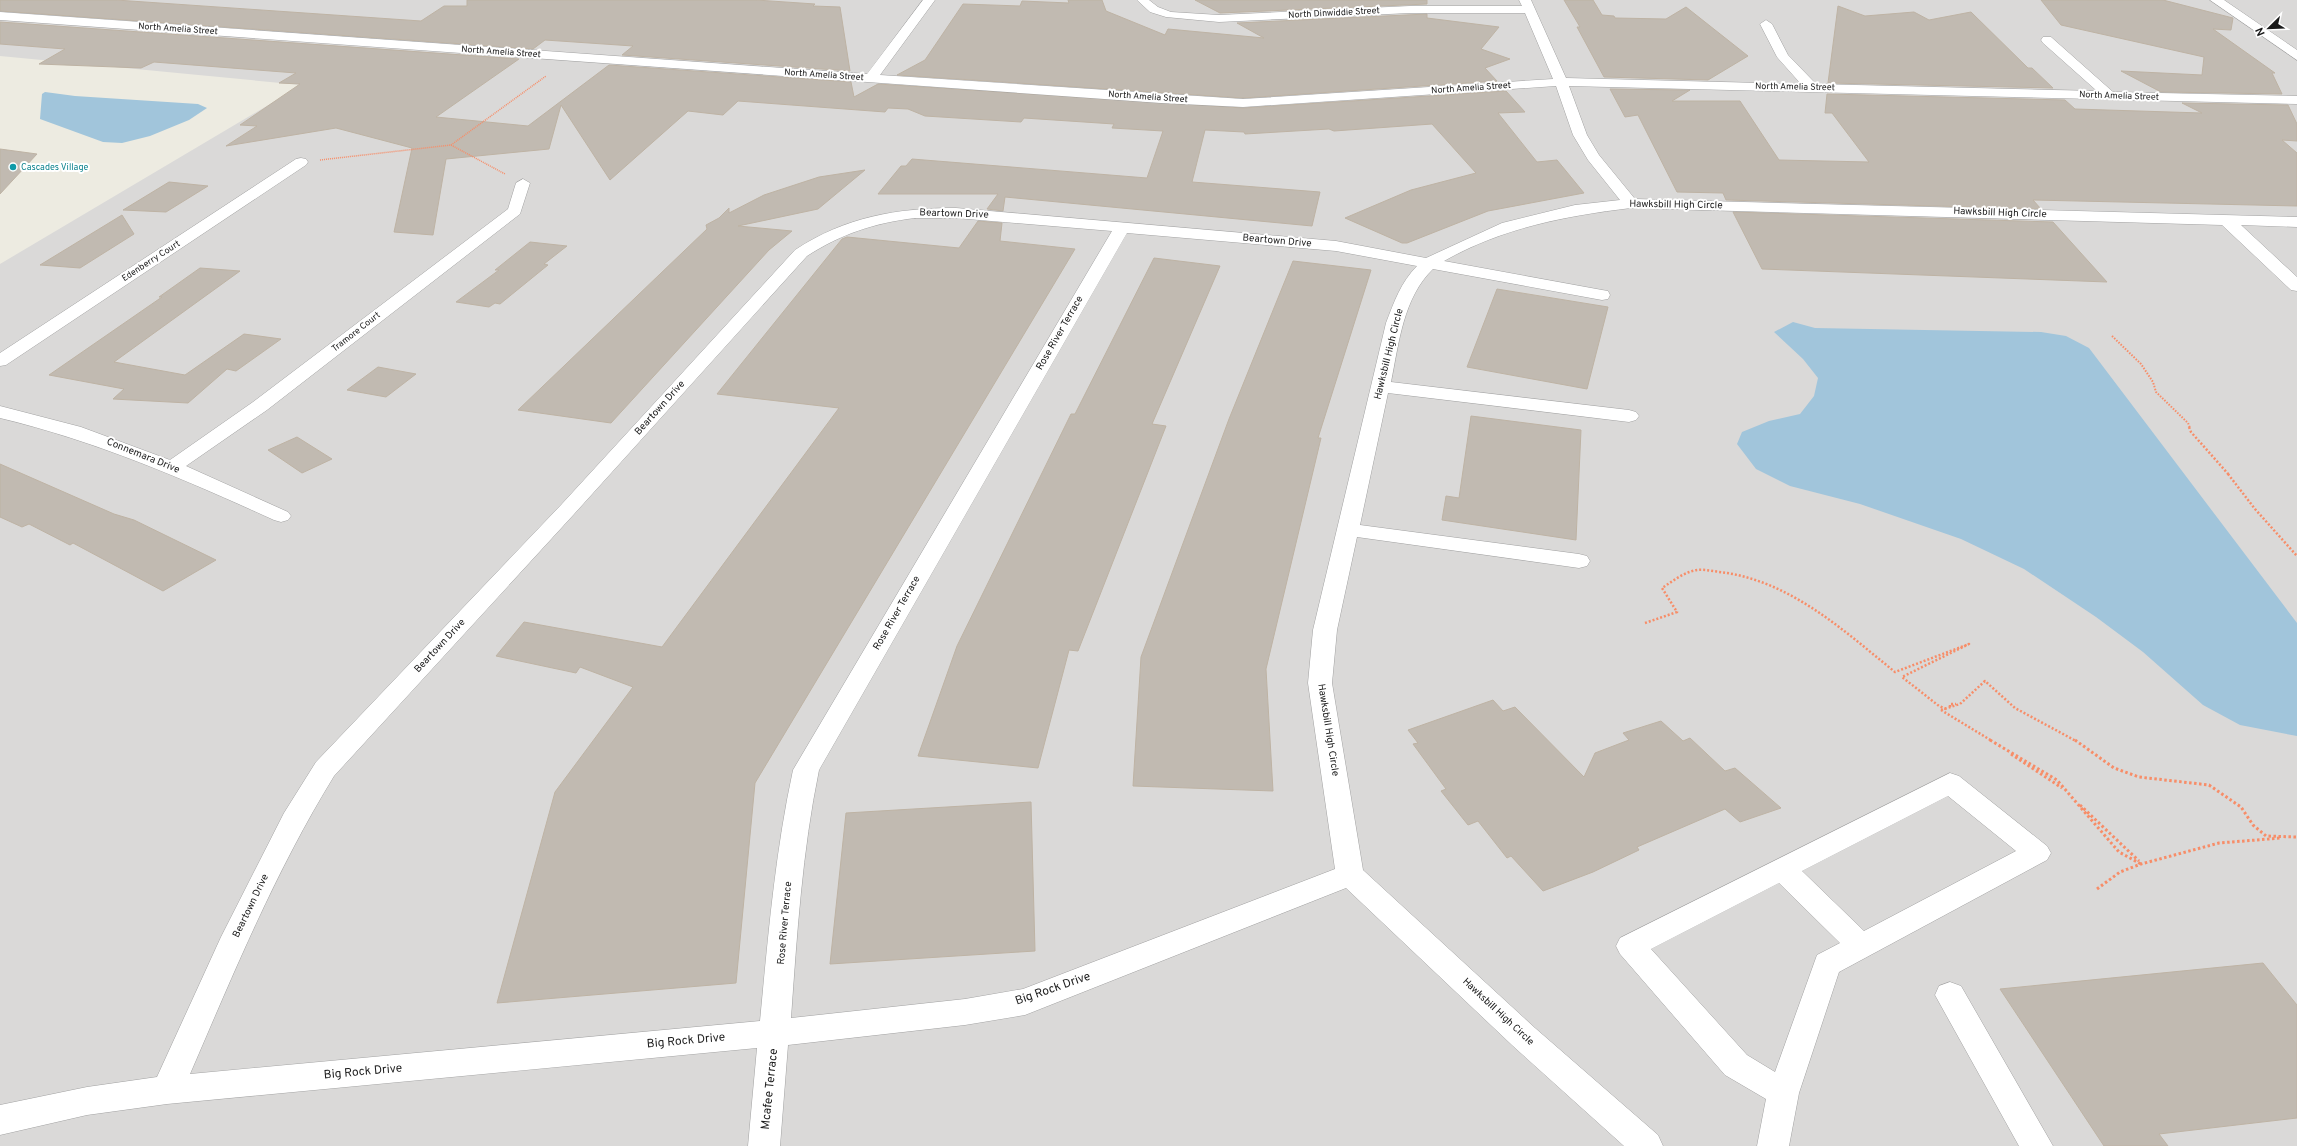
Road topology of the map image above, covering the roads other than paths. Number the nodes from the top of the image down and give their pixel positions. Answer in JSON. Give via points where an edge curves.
{"nodes":[{"id":1,"x":929,"y":0,"type":"edge"},
{"id":2,"x":1143,"y":0,"type":"edge"},
{"id":3,"x":2216,"y":0,"type":"edge"},
{"id":4,"x":1528,"y":5,"type":"edge"},
{"id":5,"x":0,"y":16,"type":"edge"},
{"id":6,"x":1766,"y":24,"type":"dead end"},
{"id":7,"x":2047,"y":40,"type":"dead end"},
{"id":8,"x":2297,"y":56,"type":"edge"},
{"id":9,"x":871,"y":78,"type":"junction"},
{"id":10,"x":1561,"y":82,"type":"junction"},
{"id":11,"x":1810,"y":87,"type":"junction"},
{"id":12,"x":2110,"y":96,"type":"junction"},
{"id":13,"x":2297,"y":100,"type":"edge"},
{"id":14,"x":302,"y":162,"type":"road end"},
{"id":15,"x":523,"y":184,"type":"road end"},
{"id":16,"x":1631,"y":203,"type":"junction"},
{"id":17,"x":2226,"y":220,"type":"junction"},
{"id":18,"x":2297,"y":222,"type":"edge"},
{"id":19,"x":1122,"y":227,"type":"junction"},
{"id":20,"x":1430,"y":262,"type":"junction"},
{"id":21,"x":2297,"y":286,"type":"edge"},
{"id":22,"x":1602,"y":295,"type":"dead end"},
{"id":23,"x":0,"y":361,"type":"edge"},
{"id":24,"x":1380,"y":386,"type":"junction"},
{"id":25,"x":0,"y":412,"type":"edge"},
{"id":26,"x":1629,"y":416,"type":"dead end"},
{"id":27,"x":172,"y":467,"type":"junction"},
{"id":28,"x":281,"y":516,"type":"dead end"},
{"id":29,"x":1349,"y":530,"type":"junction"},
{"id":30,"x":1579,"y":561,"type":"dead end"},
{"id":31,"x":1782,"y":869,"type":"junction"},
{"id":32,"x":1350,"y":875,"type":"junction"},
{"id":33,"x":1861,"y":946,"type":"junction"},
{"id":34,"x":1950,"y":995,"type":"dead end"},
{"id":35,"x":776,"y":1032,"type":"junction"},
{"id":36,"x":167,"y":1090,"type":"junction"},
{"id":37,"x":1784,"y":1093,"type":"junction"},
{"id":38,"x":0,"y":1120,"type":"edge"},
{"id":39,"x":764,"y":1146,"type":"edge"},
{"id":40,"x":1647,"y":1146,"type":"edge"},
{"id":41,"x":1773,"y":1146,"type":"edge"},
{"id":42,"x":2037,"y":1146,"type":"edge"}],
"edges":[{"from":1,"to":9,"type":"street"},
{"from":2,"to":4,"type":"street","name":"North Dinwiddie Street","via":[[1157,11],[1201,18],[1241,19]]},
{"from":3,"to":8,"type":"street"},
{"from":4,"to":10,"type":"street"},
{"from":5,"to":9,"type":"street","name":"North Amelia Street"},
{"from":6,"to":11,"type":"street","via":[[1783,58]]},
{"from":7,"to":12,"type":"street"},
{"from":9,"to":10,"type":"street","name":"North Amelia Street","via":[[1243,103]]},
{"from":10,"to":11,"type":"street","name":"North Amelia Street"},
{"from":10,"to":16,"type":"street","via":[[1580,135],[1593,157]]},
{"from":11,"to":12,"type":"street","name":"North Amelia Street"},
{"from":12,"to":13,"type":"street","name":"North Amelia Street"},
{"from":14,"to":23,"type":"street","name":"Edenberry Court"},
{"from":15,"to":27,"type":"street","name":"Tramore Court","via":[[515,210],[260,406]]},
{"from":16,"to":17,"type":"street","name":"Hawksbill High Circle"},
{"from":16,"to":20,"type":"street","name":"Hawksbill High Circle","via":[[1575,210],[1508,226]]},
{"from":17,"to":18,"type":"street","name":"Hawksbill High Circle"},
{"from":17,"to":21,"type":"street"},
{"from":19,"to":20,"type":"street","name":"Beartown Drive","via":[[1336,246]]},
{"from":19,"to":35,"type":"street","name":"Rose River Terrace","via":[[806,770],[787,890]]},
{"from":19,"to":36,"type":"street","name":"Beartown Drive","via":[[922,212],[860,222],[816,241],[801,253],[568,509],[325,769],[293,820],[231,945]]},
{"from":20,"to":22,"type":"street","name":"Beartown Drive"},
{"from":20,"to":24,"type":"street","name":"Hawksbill High Circle","via":[[1416,277],[1404,296],[1394,323]]},
{"from":24,"to":26,"type":"street"},
{"from":24,"to":29,"type":"street","name":"Hawksbill High Circle"},
{"from":25,"to":27,"type":"street","name":"Connemara Drive","via":[[46,422],[98,438]]},
{"from":27,"to":28,"type":"street","name":"Connemara Drive"},
{"from":29,"to":30,"type":"street"},
{"from":29,"to":32,"type":"street","name":"Hawksbill High Circle","via":[[1325,630],[1320,683]]},
{"from":31,"to":33,"type":"street"},
{"from":31,"to":33,"type":"street","via":[[1950,783],[2037,853]]},
{"from":31,"to":37,"type":"street","via":[[1630,946],[1736,1065]]},
{"from":32,"to":35,"type":"street","name":"Big Rock Drive","via":[[1025,1002],[965,1012]]},
{"from":32,"to":40,"type":"street","name":"Hawksbill High Circle","via":[[1524,1037]]},
{"from":33,"to":37,"type":"street","via":[[1827,964]]},
{"from":34,"to":42,"type":"street"},
{"from":35,"to":36,"type":"street","name":"Big Rock Drive"},
{"from":35,"to":39,"type":"street","name":"Mcafee Terrace"},
{"from":36,"to":38,"type":"street","name":"Big Rock Drive","via":[[87,1101]]},
{"from":37,"to":41,"type":"street"}]}
